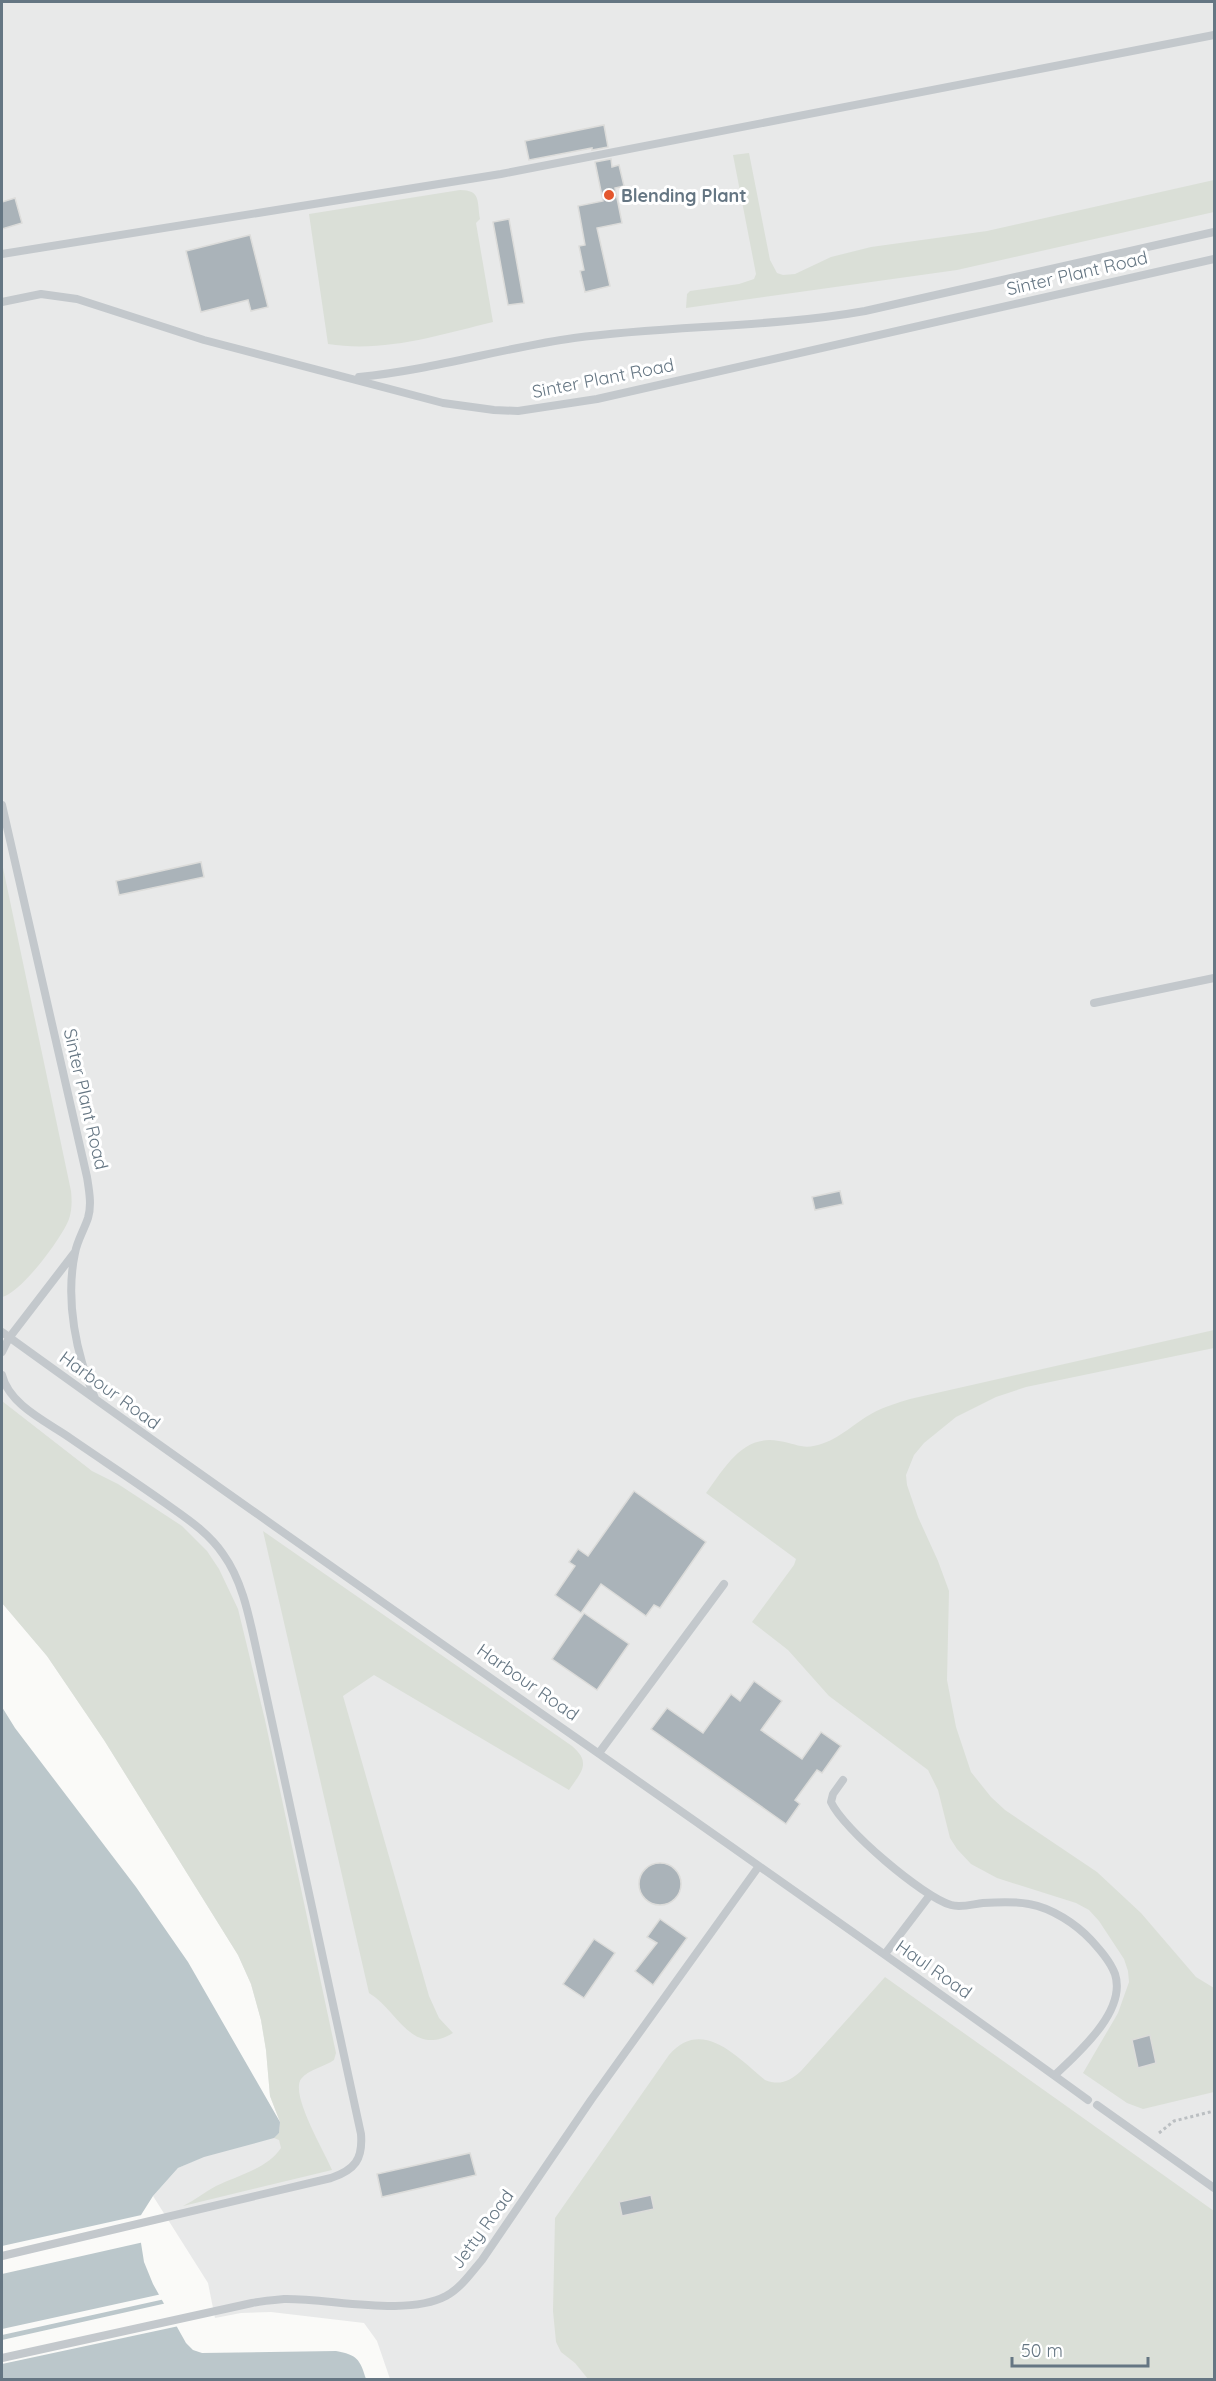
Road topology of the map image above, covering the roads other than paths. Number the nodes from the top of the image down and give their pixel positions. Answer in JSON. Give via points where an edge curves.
{"nodes":[{"id":1,"x":1215,"y":34,"type":"edge"},
{"id":2,"x":1215,"y":232,"type":"edge"},
{"id":3,"x":2,"y":254,"type":"edge"},
{"id":4,"x":1215,"y":259,"type":"edge"},
{"id":5,"x":2,"y":302,"type":"edge"},
{"id":6,"x":353,"y":378,"type":"junction"},
{"id":7,"x":2,"y":806,"type":"edge"},
{"id":8,"x":1215,"y":978,"type":"edge"},
{"id":9,"x":1094,"y":1003,"type":"dead end"},
{"id":10,"x":75,"y":1251,"type":"junction"},
{"id":11,"x":2,"y":1332,"type":"edge"},
{"id":12,"x":9,"y":1338,"type":"junction"},
{"id":13,"x":2,"y":1352,"type":"edge"},
{"id":14,"x":2,"y":1375,"type":"edge"},
{"id":15,"x":96,"y":1400,"type":"junction"},
{"id":16,"x":724,"y":1584,"type":"dead end"},
{"id":17,"x":599,"y":1753,"type":"junction"},
{"id":18,"x":843,"y":1780,"type":"dead end"},
{"id":19,"x":759,"y":1866,"type":"junction"},
{"id":20,"x":930,"y":1895,"type":"junction"},
{"id":21,"x":885,"y":1954,"type":"junction"},
{"id":22,"x":1055,"y":2075,"type":"junction"},
{"id":23,"x":1088,"y":2100,"type":"dead end"},
{"id":24,"x":1097,"y":2105,"type":"dead end"},
{"id":25,"x":1215,"y":2188,"type":"edge"},
{"id":26,"x":2,"y":2256,"type":"edge"},
{"id":27,"x":2,"y":2358,"type":"edge"}],
"edges":[{"from":1,"to":3,"type":"lane","via":[[501,174]]},
{"from":2,"to":6,"type":"lane","via":[[825,318],[626,332]]},
{"from":4,"to":6,"type":"lane","name":"Sinter Plant Road","via":[[597,399],[535,409],[494,410],[443,403]]},
{"from":5,"to":6,"type":"lane","name":"Sinter Plant Road","via":[[41,294],[77,299],[204,340]]},
{"from":7,"to":10,"type":"lane","name":"Sinter Plant Road","via":[[87,1177],[88,1217]]},
{"from":8,"to":9,"type":"lane"},
{"from":10,"to":12,"type":"lane"},
{"from":10,"to":15,"type":"lane","name":"Sinter Plant Road","via":[[72,1291],[76,1332],[82,1364]]},
{"from":11,"to":12,"type":"lane","name":"Harbour Road"},
{"from":12,"to":13,"type":"lane"},
{"from":12,"to":15,"type":"lane","name":"Harbour Road"},
{"from":14,"to":26,"type":"lane","via":[[11,1393],[32,1412],[202,1531],[234,1572],[256,1648],[362,2142],[354,2165],[331,2178]]},
{"from":15,"to":17,"type":"lane","name":"Harbour Road"},
{"from":16,"to":17,"type":"lane"},
{"from":17,"to":19,"type":"lane","name":"Harbour Road"},
{"from":18,"to":20,"type":"lane","via":[[831,1802],[842,1821]]},
{"from":19,"to":21,"type":"lane","name":"Haul Road"},
{"from":19,"to":27,"type":"lane","name":"Jetty Road","via":[[486,2253],[451,2293],[432,2301],[403,2305],[285,2299],[252,2302]]},
{"from":20,"to":21,"type":"lane"},
{"from":20,"to":22,"type":"lane","via":[[951,1905],[1012,1902],[1046,1909],[1085,1934],[1109,1962],[1117,1989],[1112,2007],[1101,2027]]},
{"from":21,"to":22,"type":"lane","name":"Haul Road"},
{"from":22,"to":23,"type":"lane","name":"Haul Road"},
{"from":24,"to":25,"type":"lane"}]}
